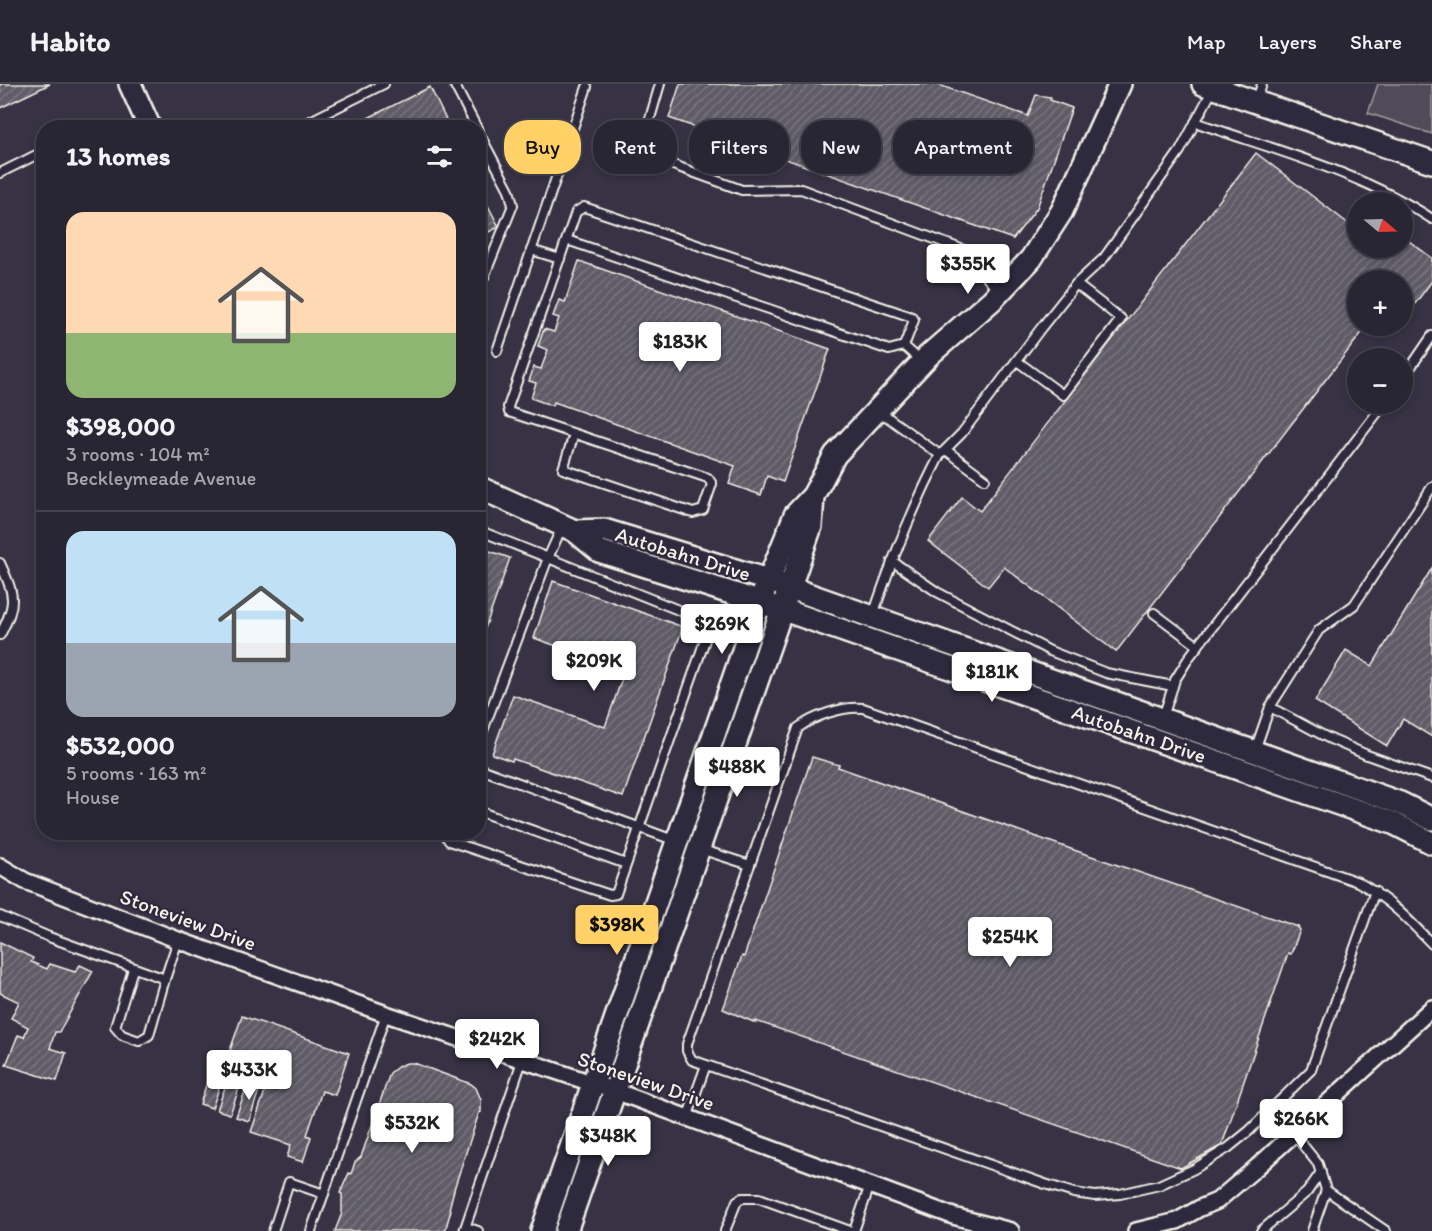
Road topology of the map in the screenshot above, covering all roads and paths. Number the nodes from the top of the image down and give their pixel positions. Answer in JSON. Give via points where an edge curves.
{"nodes":[{"id":1,"x":130,"y":84,"type":"edge"},
{"id":2,"x":384,"y":84,"type":"edge"},
{"id":3,"x":454,"y":84,"type":"edge"},
{"id":4,"x":660,"y":84,"type":"edge"},
{"id":5,"x":1120,"y":84,"type":"edge"},
{"id":6,"x":1208,"y":86,"type":"edge"},
{"id":7,"x":587,"y":87,"type":"dead end"},
{"id":8,"x":1259,"y":93,"type":"edge"},
{"id":9,"x":146,"y":120,"type":"edge"},
{"id":10,"x":312,"y":120,"type":"edge"},
{"id":11,"x":473,"y":120,"type":"edge"},
{"id":12,"x":1195,"y":122,"type":"junction"},
{"id":13,"x":486,"y":145,"type":"edge"},
{"id":14,"x":36,"y":155,"type":"edge"},
{"id":15,"x":1432,"y":162,"type":"edge"},
{"id":16,"x":0,"y":173,"type":"edge"},
{"id":17,"x":1432,"y":219,"type":"edge"},
{"id":18,"x":567,"y":240,"type":"junction"},
{"id":19,"x":531,"y":250,"type":"junction"},
{"id":20,"x":560,"y":260,"type":"junction"},
{"id":21,"x":486,"y":273,"type":"edge"},
{"id":22,"x":1076,"y":284,"type":"junction"},
{"id":23,"x":1000,"y":292,"type":"junction"},
{"id":24,"x":1432,"y":336,"type":"edge"},
{"id":25,"x":904,"y":346,"type":"junction"},
{"id":26,"x":496,"y":351,"type":"dead end"},
{"id":27,"x":1017,"y":361,"type":"junction"},
{"id":28,"x":922,"y":363,"type":"junction"},
{"id":29,"x":1413,"y":364,"type":"edge"},
{"id":30,"x":878,"y":410,"type":"junction"},
{"id":31,"x":1376,"y":414,"type":"edge"},
{"id":32,"x":574,"y":434,"type":"junction"},
{"id":33,"x":943,"y":452,"type":"junction"},
{"id":34,"x":985,"y":479,"type":"dead end"},
{"id":35,"x":1432,"y":488,"type":"edge"},
{"id":36,"x":486,"y":491,"type":"edge"},
{"id":37,"x":813,"y":496,"type":"junction"},
{"id":38,"x":569,"y":529,"type":"junction"},
{"id":39,"x":486,"y":533,"type":"edge"},
{"id":40,"x":548,"y":558,"type":"junction"},
{"id":41,"x":892,"y":561,"type":"junction"},
{"id":42,"x":0,"y":563,"type":"edge"},
{"id":43,"x":768,"y":580,"type":"junction"},
{"id":44,"x":788,"y":587,"type":"junction"},
{"id":45,"x":760,"y":602,"type":"junction"},
{"id":46,"x":781,"y":609,"type":"junction"},
{"id":47,"x":1154,"y":613,"type":"dead end"},
{"id":48,"x":873,"y":617,"type":"junction"},
{"id":49,"x":0,"y":635,"type":"edge"},
{"id":50,"x":1198,"y":646,"type":"junction"},
{"id":51,"x":1173,"y":686,"type":"junction"},
{"id":52,"x":1270,"y":707,"type":"junction"},
{"id":53,"x":1162,"y":719,"type":"junction"},
{"id":54,"x":486,"y":723,"type":"edge"},
{"id":55,"x":1255,"y":752,"type":"junction"},
{"id":56,"x":486,"y":771,"type":"edge"},
{"id":57,"x":1432,"y":778,"type":"edge"},
{"id":58,"x":486,"y":814,"type":"edge"},
{"id":59,"x":1432,"y":819,"type":"edge"},
{"id":60,"x":639,"y":827,"type":"junction"},
{"id":61,"x":448,"y":840,"type":"edge"},
{"id":62,"x":677,"y":841,"type":"junction"},
{"id":63,"x":1432,"y":843,"type":"edge"},
{"id":64,"x":698,"y":849,"type":"junction"},
{"id":65,"x":626,"y":864,"type":"junction"},
{"id":66,"x":750,"y":865,"type":"junction"},
{"id":67,"x":0,"y":866,"type":"edge"},
{"id":68,"x":1375,"y":891,"type":"junction"},
{"id":69,"x":0,"y":916,"type":"edge"},
{"id":70,"x":178,"y":940,"type":"junction"},
{"id":71,"x":1432,"y":944,"type":"edge"},
{"id":72,"x":133,"y":969,"type":"junction"},
{"id":73,"x":165,"y":979,"type":"junction"},
{"id":74,"x":1432,"y":1008,"type":"edge"},
{"id":75,"x":386,"y":1014,"type":"junction"},
{"id":76,"x":522,"y":1061,"type":"junction"},
{"id":77,"x":706,"y":1065,"type":"junction"},
{"id":78,"x":593,"y":1084,"type":"junction"},
{"id":79,"x":615,"y":1091,"type":"junction"},
{"id":80,"x":687,"y":1118,"type":"junction"},
{"id":81,"x":1294,"y":1134,"type":"junction"},
{"id":82,"x":1321,"y":1172,"type":"junction"},
{"id":83,"x":870,"y":1185,"type":"junction"},
{"id":84,"x":1326,"y":1190,"type":"junction"},
{"id":85,"x":324,"y":1194,"type":"junction"},
{"id":86,"x":465,"y":1229,"type":"edge"},
{"id":87,"x":273,"y":1231,"type":"edge"},
{"id":88,"x":311,"y":1231,"type":"edge"},
{"id":89,"x":478,"y":1231,"type":"edge"},
{"id":90,"x":542,"y":1231,"type":"edge"},
{"id":91,"x":566,"y":1231,"type":"edge"},
{"id":92,"x":725,"y":1231,"type":"edge"},
{"id":93,"x":852,"y":1231,"type":"edge"},
{"id":94,"x":1011,"y":1231,"type":"edge"},
{"id":95,"x":1136,"y":1231,"type":"edge"},
{"id":96,"x":1261,"y":1231,"type":"edge"},
{"id":97,"x":1312,"y":1231,"type":"edge"},
{"id":98,"x":1386,"y":1231,"type":"edge"}],
"edges":[{"from":1,"to":9,"type":"street"},
{"from":2,"to":10,"type":"lane"},
{"from":3,"to":11,"type":"lane"},
{"from":4,"to":23,"type":"lane","via":[[640,153],[742,190],[801,189],[964,250]]},
{"from":5,"to":23,"type":"street","via":[[1062,212],[1031,259]]},
{"from":6,"to":8,"type":"street"},
{"from":6,"to":12,"type":"lane"},
{"from":7,"to":19,"type":"lane"},
{"from":8,"to":15,"type":"street"},
{"from":12,"to":17,"type":"lane","via":[[1340,173]]},
{"from":12,"to":22,"type":"lane","via":[[1180,151],[1104,258]]},
{"from":13,"to":21,"type":"lane","via":[[513,205]]},
{"from":14,"to":16,"type":"lane"},
{"from":18,"to":20,"type":"lane"},
{"from":18,"to":25,"type":"lane","via":[[889,350]]},
{"from":18,"to":25,"type":"lane","via":[[576,212],[584,207],[912,317]]},
{"from":19,"to":20,"type":"lane"},
{"from":19,"to":26,"type":"lane"},
{"from":20,"to":32,"type":"lane","via":[[508,407],[509,412]]},
{"from":22,"to":27,"type":"lane"},
{"from":22,"to":27,"type":"lane","via":[[1121,319],[1076,378],[1063,394]]},
{"from":23,"to":28,"type":"street"},
{"from":24,"to":29,"type":"lane"},
{"from":25,"to":28,"type":"lane"},
{"from":27,"to":33,"type":"lane"},
{"from":28,"to":30,"type":"street"},
{"from":30,"to":33,"type":"lane"},
{"from":30,"to":37,"type":"street","via":[[835,455]]},
{"from":31,"to":50,"type":"lane"},
{"from":32,"to":32,"type":"lane","via":[[708,478],[712,484],[703,510],[693,513],[563,469]]},
{"from":33,"to":34,"type":"lane"},
{"from":33,"to":41,"type":"lane"},
{"from":35,"to":52,"type":"lane","via":[[1354,605],[1318,630]]},
{"from":36,"to":38,"type":"street","name":"Autobahn Drive"},
{"from":37,"to":43,"type":"street","via":[[795,515]]},
{"from":37,"to":44,"type":"street","via":[[811,525]]},
{"from":38,"to":40,"type":"lane"},
{"from":38,"to":43,"type":"street","name":"Autobahn Drive","via":[[604,530]]},
{"from":38,"to":45,"type":"street","name":"Autobahn Drive","via":[[598,551]]},
{"from":39,"to":40,"type":"lane"},
{"from":40,"to":54,"type":"lane"},
{"from":40,"to":60,"type":"lane","via":[[711,623]]},
{"from":41,"to":48,"type":"lane"},
{"from":41,"to":51,"type":"lane","via":[[937,591],[1050,651],[1106,673]]},
{"from":42,"to":49,"type":"lane","via":[[11,586],[12,612]]},
{"from":43,"to":44,"type":"street","name":"Autobahn Drive"},
{"from":43,"to":45,"type":"street"},
{"from":44,"to":46,"type":"street"},
{"from":44,"to":48,"type":"street","name":"Autobahn Drive"},
{"from":45,"to":46,"type":"street","name":"Autobahn Drive"},
{"from":45,"to":62,"type":"street"},
{"from":46,"to":63,"type":"street","name":"Autobahn Drive","via":[[1394,823]]},
{"from":46,"to":64,"type":"street"},
{"from":47,"to":50,"type":"lane"},
{"from":48,"to":53,"type":"street","name":"Autobahn Drive"},
{"from":50,"to":51,"type":"lane"},
{"from":51,"to":53,"type":"lane"},
{"from":52,"to":55,"type":"lane"},
{"from":52,"to":57,"type":"lane","via":[[1328,738]]},
{"from":53,"to":55,"type":"street","name":"Autobahn Drive"},
{"from":55,"to":59,"type":"street","name":"Autobahn Drive","via":[[1400,803]]},
{"from":56,"to":60,"type":"lane"},
{"from":58,"to":65,"type":"lane"},
{"from":60,"to":62,"type":"lane"},
{"from":60,"to":65,"type":"lane"},
{"from":61,"to":65,"type":"lane","via":[[610,895],[616,894]]},
{"from":62,"to":64,"type":"street"},
{"from":62,"to":78,"type":"street"},
{"from":64,"to":66,"type":"lane"},
{"from":64,"to":79,"type":"street"},
{"from":66,"to":68,"type":"lane","via":[[798,728],[826,714],[857,708],[1326,870]]},
{"from":66,"to":77,"type":"lane","via":[[687,1044],[692,1060]]},
{"from":67,"to":70,"type":"street","name":"Stoneview Drive","via":[[25,881]]},
{"from":68,"to":71,"type":"lane","via":[[1400,910]]},
{"from":68,"to":77,"type":"lane","via":[[1311,1070],[1228,1148],[1159,1185],[1107,1196],[1074,1193]]},
{"from":69,"to":72,"type":"lane"},
{"from":70,"to":73,"type":"lane"},
{"from":70,"to":75,"type":"street","name":"Stoneview Drive"},
{"from":72,"to":73,"type":"lane"},
{"from":72,"to":73,"type":"lane","via":[[115,1027],[122,1035],[139,1041],[149,1035]]},
{"from":74,"to":81,"type":"street"},
{"from":75,"to":76,"type":"street","name":"Stoneview Drive"},
{"from":75,"to":85,"type":"lane"},
{"from":76,"to":78,"type":"street","name":"Stoneview Drive"},
{"from":76,"to":86,"type":"lane"},
{"from":77,"to":80,"type":"lane"},
{"from":78,"to":79,"type":"street","name":"Stoneview Drive"},
{"from":78,"to":90,"type":"street"},
{"from":79,"to":80,"type":"street","name":"Stoneview Drive"},
{"from":79,"to":91,"type":"street"},
{"from":80,"to":83,"type":"street","name":"Stoneview Drive"},
{"from":81,"to":82,"type":"lane"},
{"from":81,"to":95,"type":"street","via":[[1217,1201],[1177,1221]]},
{"from":82,"to":84,"type":"lane"},
{"from":82,"to":96,"type":"lane","via":[[1307,1192]]},
{"from":83,"to":93,"type":"lane"},
{"from":83,"to":94,"type":"street","name":"Stoneview Drive","via":[[953,1216]]},
{"from":84,"to":97,"type":"lane"},
{"from":84,"to":98,"type":"lane"},
{"from":85,"to":87,"type":"lane","via":[[290,1182]]},
{"from":85,"to":88,"type":"lane"},
{"from":86,"to":89,"type":"lane"},
{"from":92,"to":93,"type":"lane","via":[[737,1201],[749,1197]]}]}
